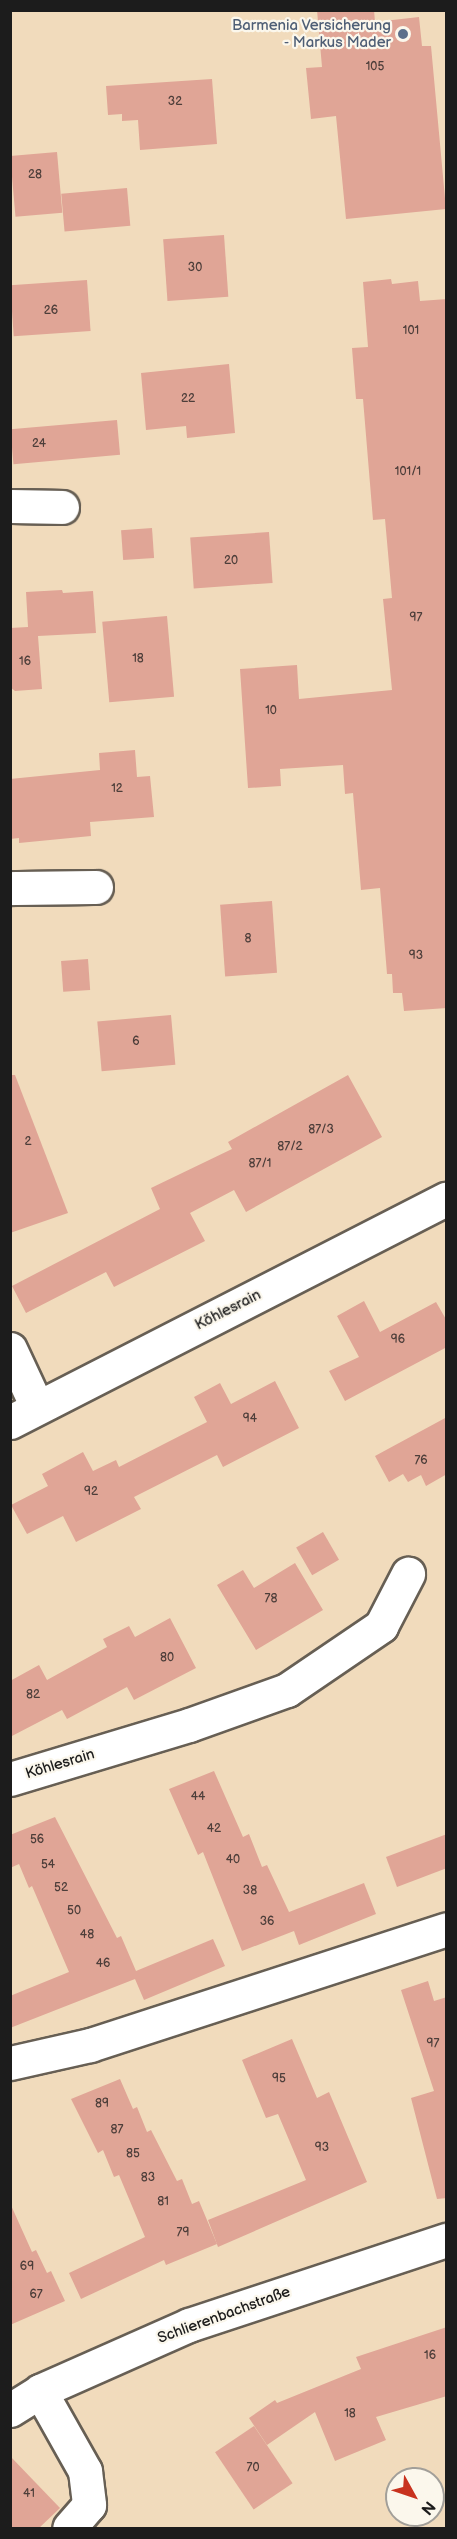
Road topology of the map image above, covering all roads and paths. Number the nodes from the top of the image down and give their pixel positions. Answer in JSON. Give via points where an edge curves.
{"nodes":[{"id":1,"x":10,"y":506,"type":"edge"},
{"id":2,"x":62,"y":507,"type":"dead end"},
{"id":3,"x":10,"y":888,"type":"edge"},
{"id":4,"x":96,"y":888,"type":"dead end"},
{"id":5,"x":447,"y":1199,"type":"edge"},
{"id":6,"x":10,"y":1349,"type":"edge"},
{"id":7,"x":24,"y":1414,"type":"edge"},
{"id":8,"x":408,"y":1574,"type":"dead end"},
{"id":9,"x":10,"y":1779,"type":"edge"},
{"id":10,"x":447,"y":1929,"type":"edge"},
{"id":11,"x":10,"y":2063,"type":"edge"},
{"id":12,"x":447,"y":2240,"type":"edge"},
{"id":13,"x":40,"y":2391,"type":"junction"},
{"id":14,"x":10,"y":2410,"type":"edge"},
{"id":15,"x":69,"y":2529,"type":"edge"}],
"edges":[{"from":1,"to":2,"type":"street"},
{"from":3,"to":4,"type":"street"},
{"from":5,"to":7,"type":"street","name":"Köhlesrain"},
{"from":6,"to":7,"type":"street"},
{"from":8,"to":9,"type":"street","name":"Köhlesrain","via":[[381,1626],[287,1690],[189,1725]]},
{"from":10,"to":11,"type":"street","via":[[90,2045]]},
{"from":12,"to":13,"type":"street","name":"Schlierenbachstraße","via":[[189,2325]]},
{"from":13,"to":14,"type":"street","name":"Schlierenbachstraße"},
{"from":13,"to":15,"type":"street","via":[[85,2471],[89,2505]]}]}
